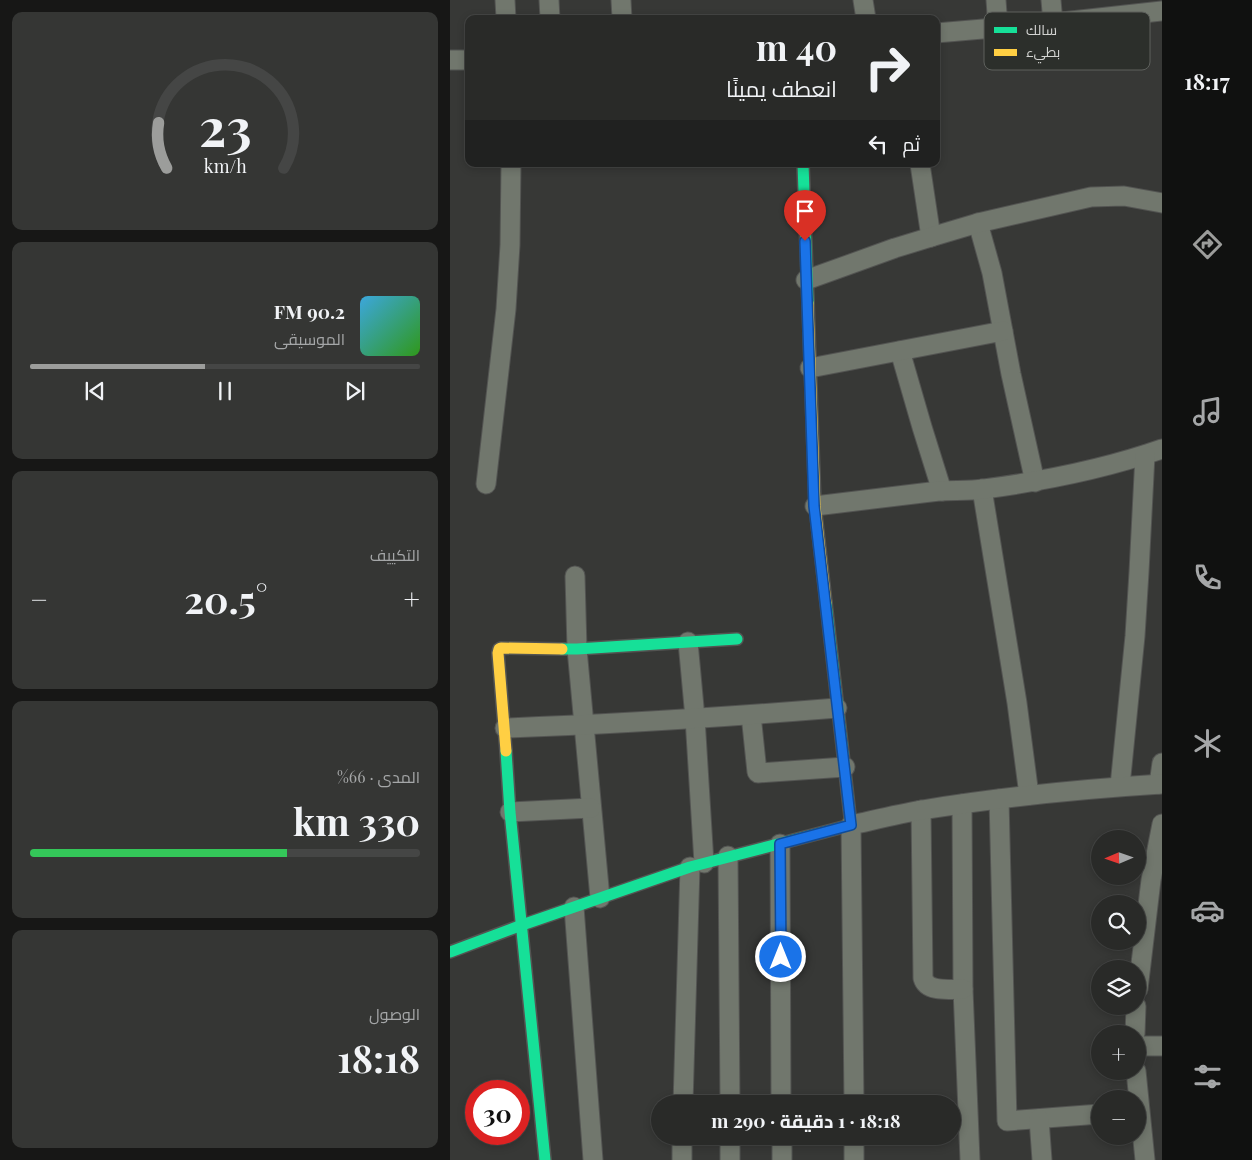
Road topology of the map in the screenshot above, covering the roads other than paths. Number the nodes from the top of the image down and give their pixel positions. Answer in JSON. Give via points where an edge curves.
{"nodes":[{"id":1,"x":504,"y":0,"type":"edge"},
{"id":2,"x":549,"y":0,"type":"edge"},
{"id":3,"x":621,"y":0,"type":"edge"},
{"id":4,"x":864,"y":0,"type":"edge"},
{"id":5,"x":1158,"y":8,"type":"edge"},
{"id":6,"x":1130,"y":12,"type":"edge"},
{"id":7,"x":506,"y":15,"type":"edge"},
{"id":8,"x":550,"y":15,"type":"edge"},
{"id":9,"x":622,"y":15,"type":"edge"},
{"id":10,"x":866,"y":15,"type":"edge"},
{"id":11,"x":984,"y":29,"type":"edge"},
{"id":12,"x":940,"y":33,"type":"edge"},
{"id":13,"x":450,"y":60,"type":"edge"},
{"id":14,"x":465,"y":60,"type":"edge"},
{"id":15,"x":511,"y":167,"type":"edge"},
{"id":16,"x":803,"y":167,"type":"edge"},
{"id":17,"x":920,"y":167,"type":"edge"},
{"id":18,"x":1162,"y":203,"type":"edge"},
{"id":19,"x":978,"y":223,"type":"junction"},
{"id":20,"x":931,"y":237,"type":"junction"},
{"id":21,"x":806,"y":280,"type":"junction"},
{"id":22,"x":1003,"y":330,"type":"junction"},
{"id":23,"x":900,"y":351,"type":"junction"},
{"id":24,"x":810,"y":368,"type":"junction"},
{"id":25,"x":1153,"y":452,"type":"edge"},
{"id":26,"x":1035,"y":482,"type":"junction"},
{"id":27,"x":486,"y":484,"type":"dead end"},
{"id":28,"x":982,"y":489,"type":"junction"},
{"id":29,"x":942,"y":491,"type":"junction"},
{"id":30,"x":814,"y":506,"type":"junction"},
{"id":31,"x":575,"y":576,"type":"dead end"},
{"id":32,"x":737,"y":639,"type":"dead end"},
{"id":33,"x":688,"y":642,"type":"junction"},
{"id":34,"x":577,"y":649,"type":"junction"},
{"id":35,"x":837,"y":708,"type":"junction"},
{"id":36,"x":751,"y":715,"type":"junction"},
{"id":37,"x":694,"y":718,"type":"junction"},
{"id":38,"x":585,"y":725,"type":"junction"},
{"id":39,"x":504,"y":728,"type":"junction"},
{"id":40,"x":1162,"y":763,"type":"edge"},
{"id":41,"x":845,"y":767,"type":"junction"},
{"id":42,"x":1161,"y":784,"type":"edge"},
{"id":43,"x":1120,"y":786,"type":"junction"},
{"id":44,"x":1030,"y":795,"type":"junction"},
{"id":45,"x":999,"y":799,"type":"junction"},
{"id":46,"x":962,"y":804,"type":"junction"},
{"id":47,"x":591,"y":808,"type":"junction"},
{"id":48,"x":921,"y":810,"type":"junction"},
{"id":49,"x":510,"y":812,"type":"junction"},
{"id":50,"x":1162,"y":824,"type":"edge"},
{"id":51,"x":851,"y":825,"type":"junction"},
{"id":52,"x":780,"y":844,"type":"junction"},
{"id":53,"x":728,"y":856,"type":"junction"},
{"id":54,"x":697,"y":865,"type":"junction"},
{"id":55,"x":600,"y":898,"type":"junction"},
{"id":56,"x":574,"y":908,"type":"junction"},
{"id":57,"x":522,"y":925,"type":"junction"},
{"id":58,"x":450,"y":952,"type":"edge"},
{"id":59,"x":1141,"y":960,"type":"edge"},
{"id":60,"x":963,"y":989,"type":"junction"},
{"id":61,"x":1146,"y":1046,"type":"edge"},
{"id":62,"x":1162,"y":1046,"type":"edge"},
{"id":63,"x":684,"y":1095,"type":"edge"},
{"id":64,"x":730,"y":1095,"type":"edge"},
{"id":65,"x":782,"y":1095,"type":"edge"},
{"id":66,"x":854,"y":1095,"type":"edge"},
{"id":67,"x":1091,"y":1115,"type":"edge"},
{"id":68,"x":1039,"y":1119,"type":"junction"},
{"id":69,"x":682,"y":1145,"type":"edge"},
{"id":70,"x":730,"y":1145,"type":"edge"},
{"id":71,"x":782,"y":1145,"type":"edge"},
{"id":72,"x":854,"y":1145,"type":"edge"},
{"id":73,"x":1143,"y":1145,"type":"edge"},
{"id":74,"x":544,"y":1160,"type":"edge"},
{"id":75,"x":593,"y":1160,"type":"edge"},
{"id":76,"x":682,"y":1160,"type":"edge"},
{"id":77,"x":730,"y":1160,"type":"edge"},
{"id":78,"x":782,"y":1160,"type":"edge"},
{"id":79,"x":854,"y":1160,"type":"edge"},
{"id":80,"x":970,"y":1160,"type":"edge"},
{"id":81,"x":1042,"y":1160,"type":"edge"},
{"id":82,"x":1145,"y":1160,"type":"edge"}],
"edges":[{"from":1,"to":7,"type":"street"},
{"from":2,"to":8,"type":"street"},
{"from":3,"to":9,"type":"street"},
{"from":4,"to":10,"type":"street"},
{"from":5,"to":6,"type":"street"},
{"from":11,"to":12,"type":"street"},
{"from":13,"to":14,"type":"street"},
{"from":15,"to":27,"type":"street","via":[[506,309]]},
{"from":16,"to":21,"type":"street"},
{"from":17,"to":20,"type":"street"},
{"from":18,"to":19,"type":"street","via":[[1124,196],[1091,197]]},
{"from":19,"to":20,"type":"street"},
{"from":19,"to":22,"type":"street"},
{"from":20,"to":21,"type":"street"},
{"from":21,"to":24,"type":"street"},
{"from":22,"to":23,"type":"street"},
{"from":22,"to":26,"type":"street"},
{"from":23,"to":24,"type":"street"},
{"from":23,"to":29,"type":"street"},
{"from":24,"to":30,"type":"street"},
{"from":25,"to":26,"type":"street"},
{"from":25,"to":43,"type":"street"},
{"from":26,"to":28,"type":"street"},
{"from":28,"to":29,"type":"street"},
{"from":28,"to":44,"type":"street"},
{"from":29,"to":30,"type":"street"},
{"from":30,"to":35,"type":"street"},
{"from":31,"to":34,"type":"street"},
{"from":32,"to":33,"type":"street"},
{"from":33,"to":34,"type":"street"},
{"from":33,"to":37,"type":"street"},
{"from":34,"to":38,"type":"street"},
{"from":34,"to":39,"type":"street","via":[[499,650]]},
{"from":35,"to":36,"type":"street"},
{"from":35,"to":41,"type":"street"},
{"from":36,"to":37,"type":"street"},
{"from":36,"to":41,"type":"street","via":[[758,773]]},
{"from":37,"to":38,"type":"street"},
{"from":37,"to":54,"type":"street"},
{"from":38,"to":39,"type":"street"},
{"from":38,"to":47,"type":"street"},
{"from":39,"to":49,"type":"street"},
{"from":40,"to":42,"type":"street"},
{"from":41,"to":51,"type":"street"},
{"from":42,"to":43,"type":"street"},
{"from":43,"to":44,"type":"street"},
{"from":44,"to":45,"type":"street"},
{"from":45,"to":46,"type":"street"},
{"from":45,"to":68,"type":"street","via":[[1007,1121]]},
{"from":46,"to":48,"type":"street"},
{"from":46,"to":60,"type":"street"},
{"from":47,"to":49,"type":"street"},
{"from":47,"to":55,"type":"street"},
{"from":48,"to":51,"type":"street"},
{"from":48,"to":60,"type":"street","via":[[923,978],[933,988]]},
{"from":49,"to":57,"type":"street"},
{"from":50,"to":59,"type":"street"},
{"from":51,"to":52,"type":"street"},
{"from":51,"to":66,"type":"street"},
{"from":52,"to":53,"type":"street"},
{"from":52,"to":65,"type":"street"},
{"from":53,"to":54,"type":"street"},
{"from":53,"to":64,"type":"street"},
{"from":54,"to":55,"type":"street"},
{"from":54,"to":63,"type":"street"},
{"from":55,"to":56,"type":"street"},
{"from":56,"to":57,"type":"street"},
{"from":56,"to":75,"type":"street"},
{"from":57,"to":58,"type":"street"},
{"from":57,"to":74,"type":"street"},
{"from":60,"to":80,"type":"street"},
{"from":61,"to":62,"type":"street"},
{"from":67,"to":68,"type":"street"},
{"from":68,"to":81,"type":"street"},
{"from":69,"to":76,"type":"street"},
{"from":70,"to":77,"type":"street"},
{"from":71,"to":78,"type":"street"},
{"from":72,"to":79,"type":"street"},
{"from":73,"to":82,"type":"street"}]}
